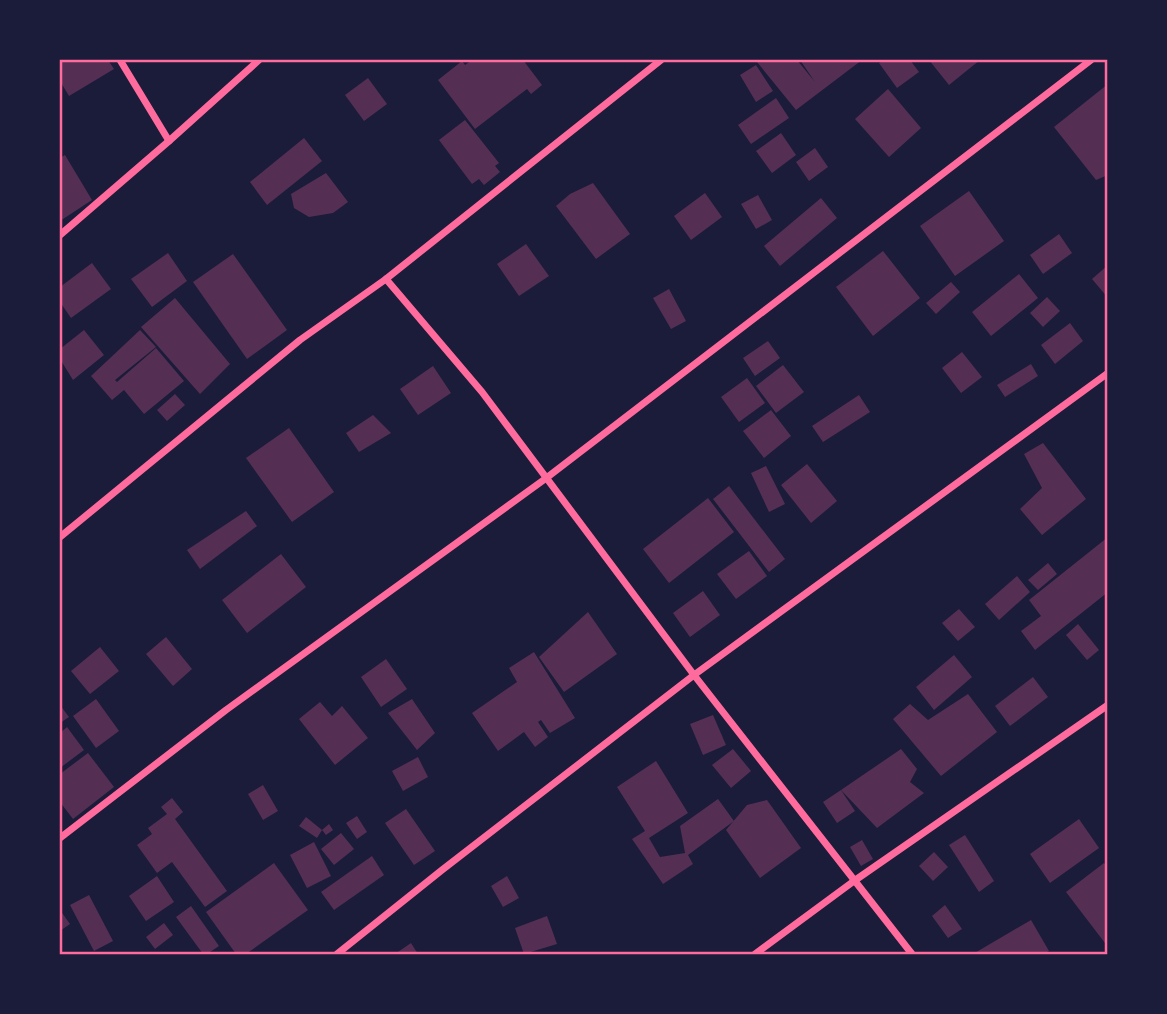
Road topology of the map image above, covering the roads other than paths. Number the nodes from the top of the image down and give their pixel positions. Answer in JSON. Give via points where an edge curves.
{"nodes":[{"id":1,"x":120,"y":60,"type":"edge"},
{"id":2,"x":259,"y":60,"type":"edge"},
{"id":3,"x":661,"y":60,"type":"edge"},
{"id":4,"x":1091,"y":60,"type":"edge"},
{"id":5,"x":169,"y":141,"type":"junction"},
{"id":6,"x":60,"y":235,"type":"edge"},
{"id":7,"x":386,"y":279,"type":"junction"},
{"id":8,"x":1108,"y":373,"type":"edge"},
{"id":9,"x":545,"y":479,"type":"junction"},
{"id":10,"x":60,"y":537,"type":"edge"},
{"id":11,"x":694,"y":675,"type":"junction"},
{"id":12,"x":1108,"y":705,"type":"edge"},
{"id":13,"x":60,"y":838,"type":"edge"},
{"id":14,"x":854,"y":881,"type":"junction"},
{"id":15,"x":337,"y":954,"type":"edge"},
{"id":16,"x":755,"y":954,"type":"edge"},
{"id":17,"x":912,"y":954,"type":"edge"}],
"edges":[{"from":1,"to":5,"type":"street"},
{"from":2,"to":5,"type":"street"},
{"from":3,"to":7,"type":"street"},
{"from":4,"to":9,"type":"street"},
{"from":5,"to":6,"type":"street"},
{"from":7,"to":9,"type":"street","via":[[482,392]]},
{"from":7,"to":10,"type":"street","via":[[300,340]]},
{"from":8,"to":11,"type":"street"},
{"from":9,"to":11,"type":"street"},
{"from":9,"to":13,"type":"street","via":[[226,710]]},
{"from":11,"to":14,"type":"street"},
{"from":11,"to":15,"type":"street"},
{"from":12,"to":14,"type":"street"},
{"from":14,"to":16,"type":"street"},
{"from":14,"to":17,"type":"street"}]}
